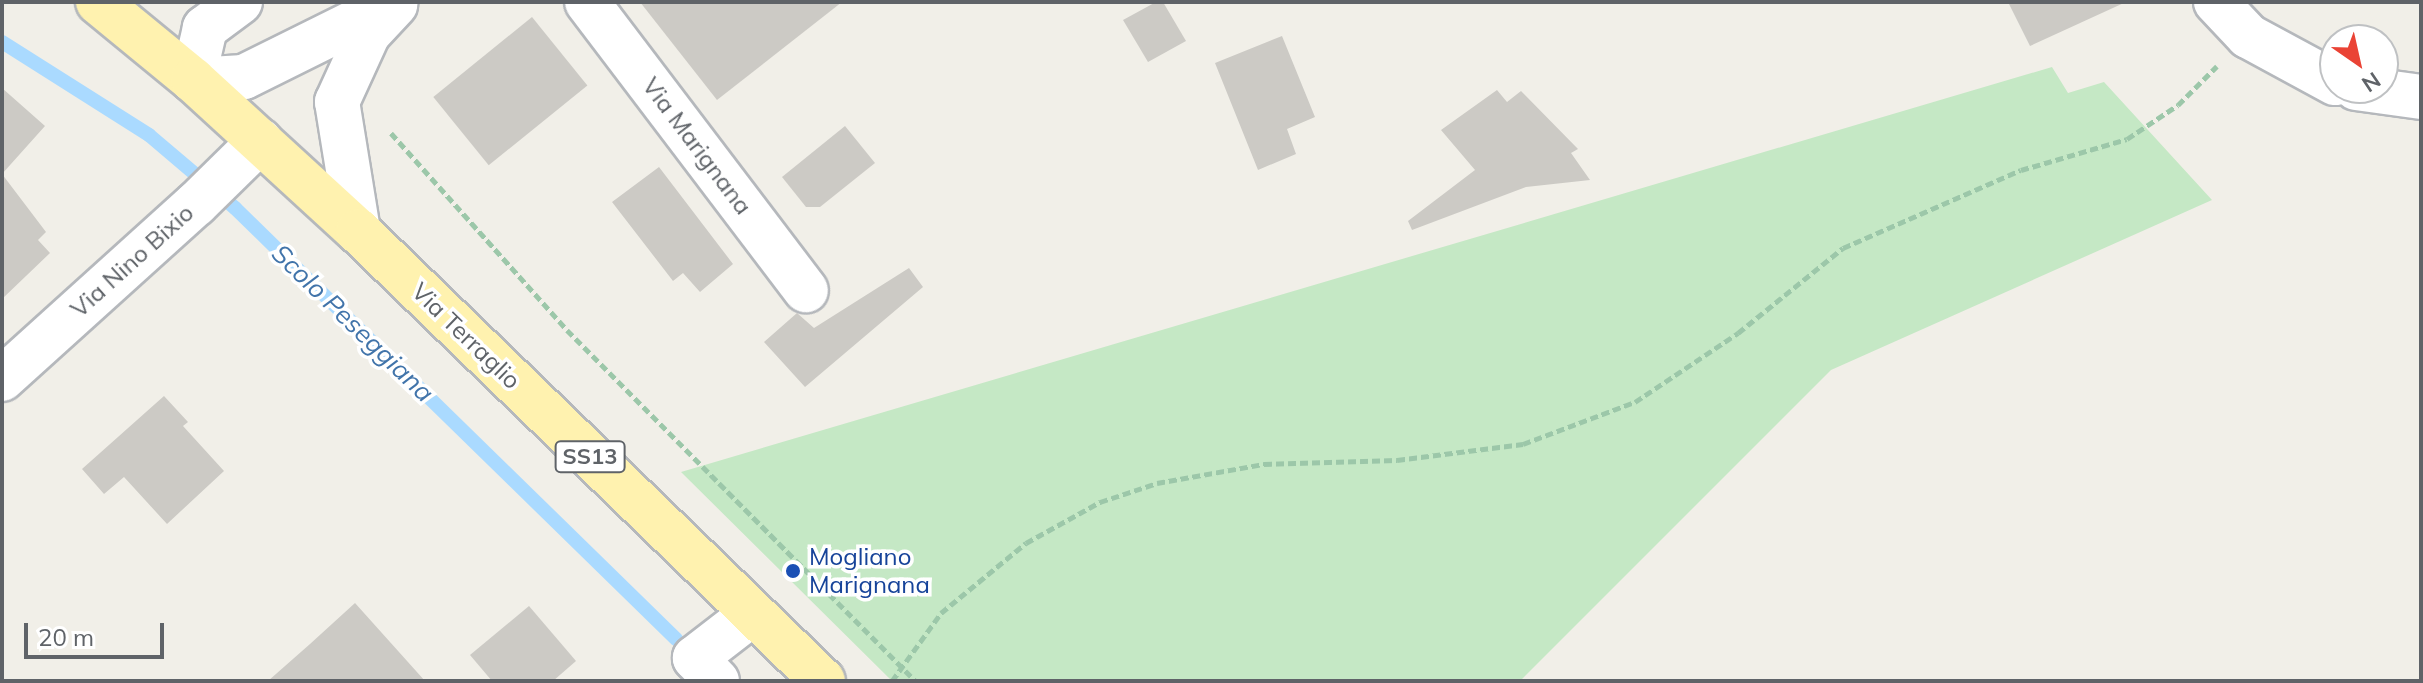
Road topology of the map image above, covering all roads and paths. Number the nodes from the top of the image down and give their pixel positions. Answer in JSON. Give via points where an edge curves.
{"nodes":[{"id":1,"x":98,"y":2,"type":"edge"},
{"id":2,"x":240,"y":2,"type":"edge"},
{"id":3,"x":396,"y":2,"type":"edge"},
{"id":4,"x":587,"y":2,"type":"edge"},
{"id":5,"x":2216,"y":2,"type":"edge"},
{"id":6,"x":2248,"y":36,"type":"junction"},
{"id":7,"x":2319,"y":74,"type":"edge"},
{"id":8,"x":193,"y":80,"type":"junction"},
{"id":9,"x":343,"y":88,"type":"junction"},
{"id":10,"x":2399,"y":94,"type":"edge"},
{"id":11,"x":2421,"y":97,"type":"edge"},
{"id":12,"x":246,"y":156,"type":"junction"},
{"id":13,"x":358,"y":231,"type":"junction"},
{"id":14,"x":806,"y":290,"type":"dead end"},
{"id":15,"x":2,"y":379,"type":"edge"},
{"id":16,"x":752,"y":614,"type":"junction"},
{"id":17,"x":902,"y":667,"type":"junction"},
{"id":18,"x":717,"y":681,"type":"edge"},
{"id":19,"x":823,"y":681,"type":"edge"},
{"id":20,"x":892,"y":681,"type":"edge"},
{"id":21,"x":916,"y":681,"type":"edge"}],
"edges":[{"from":1,"to":8,"type":"main road","name":"Via Terraglio","number":"SS13"},
{"from":2,"to":8,"type":"street","via":[[205,28]]},
{"from":3,"to":8,"type":"street","via":[[244,77]]},
{"from":3,"to":9,"type":"street","via":[[368,34]]},
{"from":4,"to":14,"type":"street","name":"Via Marignana"},
{"from":5,"to":6,"type":"street"},
{"from":6,"to":7,"type":"street"},
{"from":6,"to":17,"type":"path","via":[[2178,105],[2127,139],[2021,170],[1843,248],[1738,333],[1635,402],[1523,444],[1397,460],[1251,465],[1157,483],[1100,502],[1026,543],[941,613]]},
{"from":8,"to":12,"type":"main road","name":"Via Terraglio","number":"SS13"},
{"from":9,"to":13,"type":"street","via":[[337,102]]},
{"from":9,"to":17,"type":"path","via":[[384,125],[578,341]]},
{"from":10,"to":11,"type":"street"},
{"from":12,"to":13,"type":"main road","name":"Via Terraglio","number":"SS13"},
{"from":12,"to":15,"type":"street","name":"Via Nino Bixio"},
{"from":13,"to":16,"type":"main road","name":"Via Terraglio","number":"SS13"},
{"from":16,"to":18,"type":"street","via":[[695,658]]},
{"from":16,"to":19,"type":"main road","name":"Via Terraglio","number":"SS13"},
{"from":17,"to":20,"type":"path"},
{"from":17,"to":21,"type":"path"}]}
